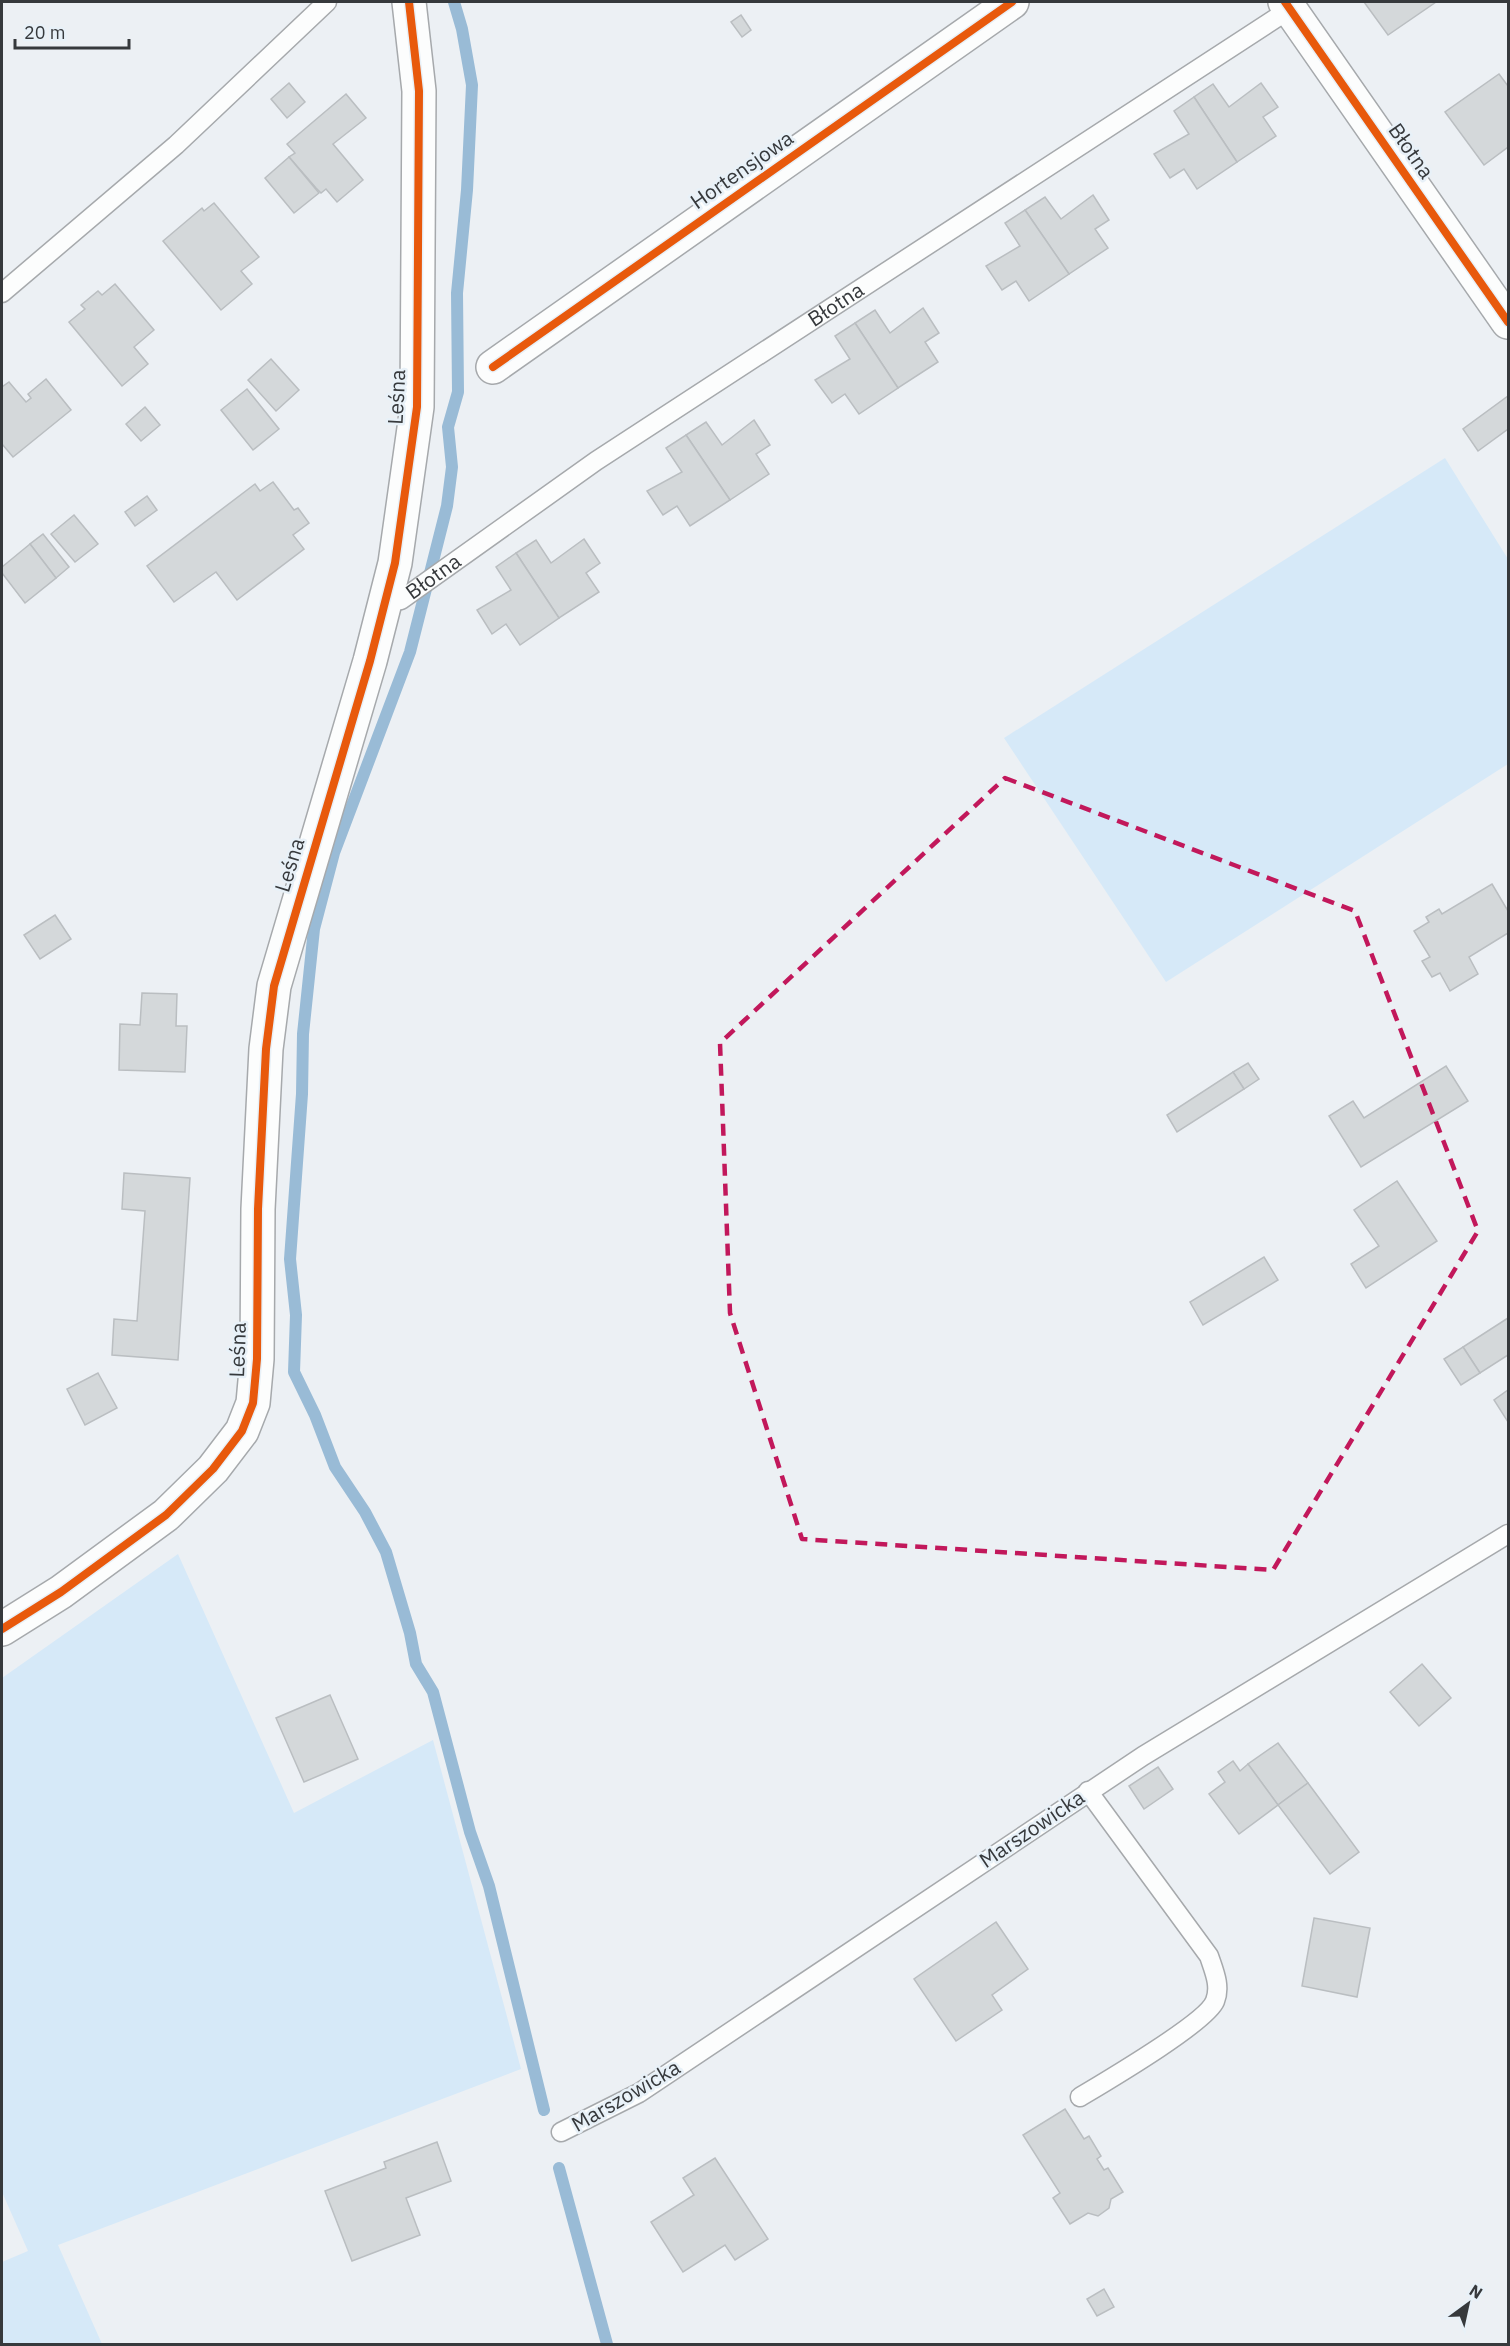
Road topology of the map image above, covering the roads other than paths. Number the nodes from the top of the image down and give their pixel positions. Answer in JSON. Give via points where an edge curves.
{"nodes":[{"id":1,"x":327,"y":2,"type":"edge"},
{"id":2,"x":409,"y":2,"type":"edge"},
{"id":3,"x":1012,"y":2,"type":"edge"},
{"id":4,"x":1287,"y":5,"type":"edge"},
{"id":5,"x":2,"y":293,"type":"edge"},
{"id":6,"x":1509,"y":322,"type":"edge"},
{"id":7,"x":493,"y":368,"type":"dead end"},
{"id":8,"x":385,"y":602,"type":"junction"},
{"id":9,"x":1509,"y":1534,"type":"edge"},
{"id":10,"x":2,"y":1629,"type":"edge"},
{"id":11,"x":1088,"y":1791,"type":"junction"},
{"id":12,"x":1080,"y":2097,"type":"dead end"},
{"id":13,"x":561,"y":2132,"type":"dead end"}],
"edges":[{"from":1,"to":5,"type":"lane","via":[[176,145]]},
{"from":2,"to":8,"type":"street","name":"Leśna","via":[[419,91],[417,407],[395,563]]},
{"from":3,"to":7,"type":"street","name":"Hortensjowa"},
{"from":4,"to":6,"type":"street","name":"Błotna"},
{"from":4,"to":8,"type":"lane","name":"Błotna","via":[[596,461],[401,600]]},
{"from":8,"to":10,"type":"street","name":"Leśna","via":[[274,986],[266,1049],[253,1403],[242,1431],[213,1469],[166,1515],[62,1592]]},
{"from":9,"to":11,"type":"lane","name":"Marszowicka"},
{"from":11,"to":12,"type":"lane","via":[[1209,1956],[1218,1984],[1215,2002],[1197,2022]]},
{"from":11,"to":13,"type":"lane","name":"Marszowicka","via":[[639,2093]]}]}
